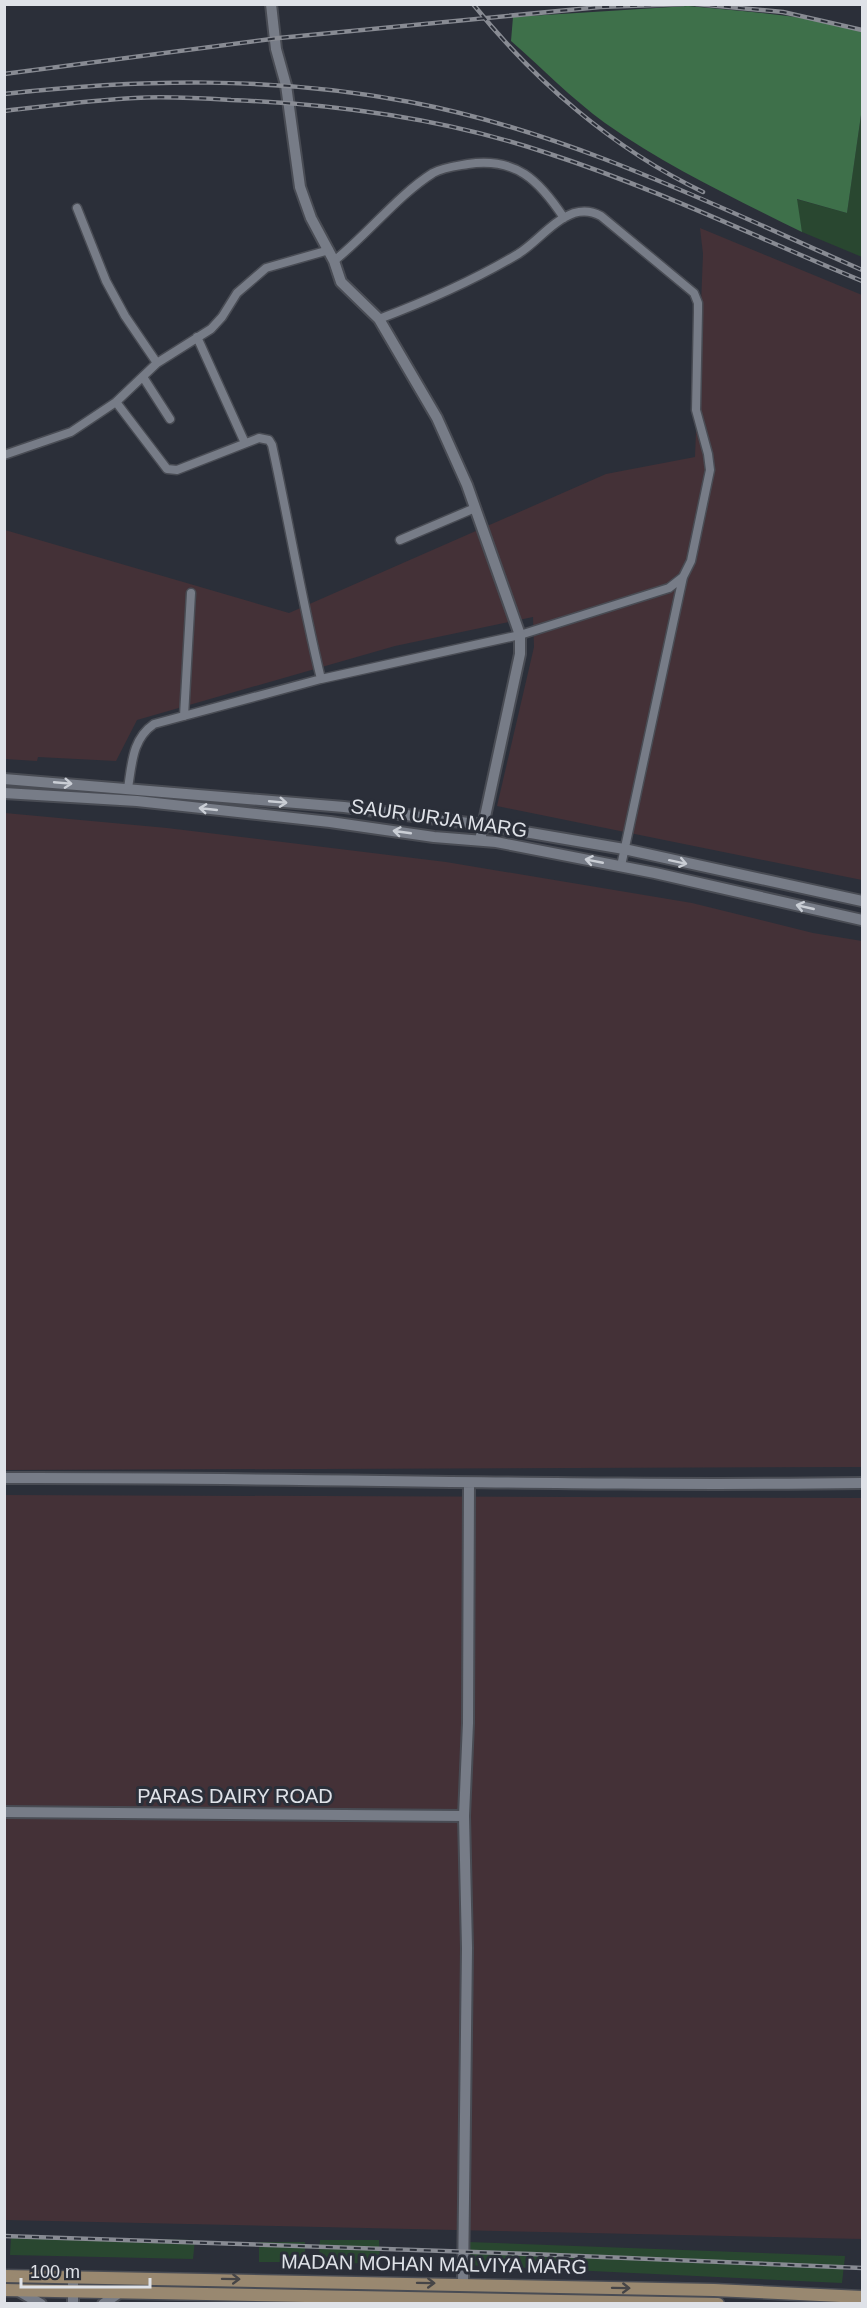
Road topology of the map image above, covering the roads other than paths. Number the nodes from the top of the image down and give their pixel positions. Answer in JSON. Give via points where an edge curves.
{"nodes":[{"id":1,"x":271,"y":4,"type":"edge"},
{"id":2,"x":77,"y":208,"type":"dead end"},
{"id":3,"x":564,"y":218,"type":"junction"},
{"id":4,"x":329,"y":250,"type":"junction"},
{"id":5,"x":334,"y":261,"type":"junction"},
{"id":6,"x":379,"y":319,"type":"junction"},
{"id":7,"x":197,"y":337,"type":"junction"},
{"id":8,"x":157,"y":363,"type":"junction"},
{"id":9,"x":143,"y":377,"type":"junction"},
{"id":10,"x":116,"y":402,"type":"junction"},
{"id":11,"x":171,"y":419,"type":"dead end"},
{"id":12,"x":245,"y":443,"type":"junction"},
{"id":13,"x":4,"y":455,"type":"edge"},
{"id":14,"x":475,"y":508,"type":"junction"},
{"id":15,"x":400,"y":540,"type":"dead end"},
{"id":16,"x":683,"y":577,"type":"junction"},
{"id":17,"x":191,"y":593,"type":"dead end"},
{"id":18,"x":520,"y":635,"type":"junction"},
{"id":19,"x":321,"y":679,"type":"junction"},
{"id":20,"x":184,"y":716,"type":"junction"},
{"id":21,"x":4,"y":779,"type":"edge"},
{"id":22,"x":128,"y":788,"type":"junction"},
{"id":23,"x":4,"y":793,"type":"edge"},
{"id":24,"x":483,"y":825,"type":"junction"},
{"id":25,"x":480,"y":840,"type":"junction"},
{"id":26,"x":624,"y":849,"type":"junction"},
{"id":27,"x":621,"y":866,"type":"junction"},
{"id":28,"x":862,"y":901,"type":"edge"},
{"id":29,"x":862,"y":920,"type":"edge"},
{"id":30,"x":4,"y":1478,"type":"edge"},
{"id":31,"x":862,"y":1483,"type":"edge"},
{"id":32,"x":469,"y":1484,"type":"junction"},
{"id":33,"x":4,"y":1812,"type":"edge"},
{"id":34,"x":464,"y":1816,"type":"junction"},
{"id":35,"x":4,"y":2276,"type":"edge"},
{"id":36,"x":73,"y":2277,"type":"junction"},
{"id":37,"x":463,"y":2284,"type":"junction"},
{"id":38,"x":10,"y":2290,"type":"edge"},
{"id":39,"x":73,"y":2290,"type":"junction"},
{"id":40,"x":122,"y":2291,"type":"junction"},
{"id":41,"x":862,"y":2297,"type":"edge"},
{"id":42,"x":170,"y":2298,"type":"edge"},
{"id":43,"x":243,"y":2298,"type":"edge"},
{"id":44,"x":472,"y":2301,"type":"edge"},
{"id":45,"x":694,"y":2303,"type":"edge"},
{"id":46,"x":41,"y":2304,"type":"edge"},
{"id":47,"x":73,"y":2304,"type":"edge"},
{"id":48,"x":103,"y":2304,"type":"edge"},
{"id":49,"x":718,"y":2304,"type":"edge"}],
"edges":[{"from":1,"to":4,"type":"street","via":[[300,187]]},
{"from":2,"to":8,"type":"street","via":[[106,281]]},
{"from":3,"to":5,"type":"street","via":[[543,189],[513,166],[484,162],[451,166],[432,174],[404,196]]},
{"from":3,"to":6,"type":"street","via":[[521,252],[486,273]]},
{"from":3,"to":16,"type":"street","via":[[584,211],[601,216],[689,287],[698,303],[696,410],[710,470]]},
{"from":4,"to":5,"type":"street"},
{"from":4,"to":7,"type":"street","via":[[266,268],[237,292],[217,323]]},
{"from":5,"to":6,"type":"street","via":[[346,289]]},
{"from":6,"to":14,"type":"street","via":[[436,418]]},
{"from":7,"to":8,"type":"street"},
{"from":7,"to":12,"type":"street"},
{"from":8,"to":9,"type":"street"},
{"from":9,"to":10,"type":"street"},
{"from":9,"to":11,"type":"street"},
{"from":10,"to":12,"type":"street","via":[[167,469],[177,470]]},
{"from":10,"to":13,"type":"street","via":[[71,432]]},
{"from":12,"to":19,"type":"street","via":[[264,438],[272,445]]},
{"from":14,"to":15,"type":"street"},
{"from":14,"to":18,"type":"street"},
{"from":16,"to":18,"type":"street","via":[[669,588]]},
{"from":16,"to":26,"type":"street"},
{"from":17,"to":20,"type":"street"},
{"from":18,"to":19,"type":"street"},
{"from":18,"to":24,"type":"street","via":[[520,654]]},
{"from":19,"to":20,"type":"street"},
{"from":20,"to":22,"type":"street","via":[[144,730],[138,738]]},
{"from":21,"to":22,"type":"street","name":"SAUR URJA MARG","one_way":true},
{"from":22,"to":24,"type":"street","name":"SAUR URJA MARG","one_way":true,"via":[[344,807]]},
{"from":25,"to":23,"type":"street","name":"SAUR URJA MARG","one_way":true,"via":[[137,801]]},
{"from":24,"to":25,"type":"street"},
{"from":24,"to":26,"type":"street","name":"SAUR URJA MARG"},
{"from":27,"to":25,"type":"street","name":"SAUR URJA MARG","one_way":true},
{"from":26,"to":27,"type":"street"},
{"from":26,"to":28,"type":"street","name":"SAUR URJA MARG","one_way":true},
{"from":29,"to":27,"type":"street","name":"SAUR URJA MARG","one_way":true},
{"from":30,"to":32,"type":"street","via":[[350,1479]]},
{"from":31,"to":32,"type":"street"},
{"from":32,"to":34,"type":"street"},
{"from":33,"to":34,"type":"street","name":"PARAS DAIRY ROAD"},
{"from":34,"to":37,"type":"street","via":[[467,1956]]},
{"from":35,"to":36,"type":"main road","name":"MADAN MOHAN MALVIYA MARG"},
{"from":36,"to":37,"type":"main road","name":"MADAN MOHAN MALVIYA MARG","one_way":true},
{"from":36,"to":39,"type":"street"},
{"from":37,"to":41,"type":"main road","name":"MADAN MOHAN MALVIYA MARG","one_way":true},
{"from":38,"to":39,"type":"main road","name":"MADAN MOHAN MALVIYA MARG"},
{"from":38,"to":46,"type":"street"},
{"from":39,"to":40,"type":"main road","name":"MADAN MOHAN MALVIYA MARG"},
{"from":39,"to":47,"type":"street"},
{"from":40,"to":42,"type":"main road","name":"MADAN MOHAN MALVIYA MARG"},
{"from":40,"to":48,"type":"street"},
{"from":42,"to":43,"type":"main road","name":"MADAN MOHAN MALVIYA MARG"},
{"from":43,"to":44,"type":"main road","name":"MADAN MOHAN MALVIYA MARG"},
{"from":44,"to":45,"type":"main road","name":"MADAN MOHAN MALVIYA MARG"},
{"from":45,"to":49,"type":"main road","name":"MADAN MOHAN MALVIYA MARG"}]}
